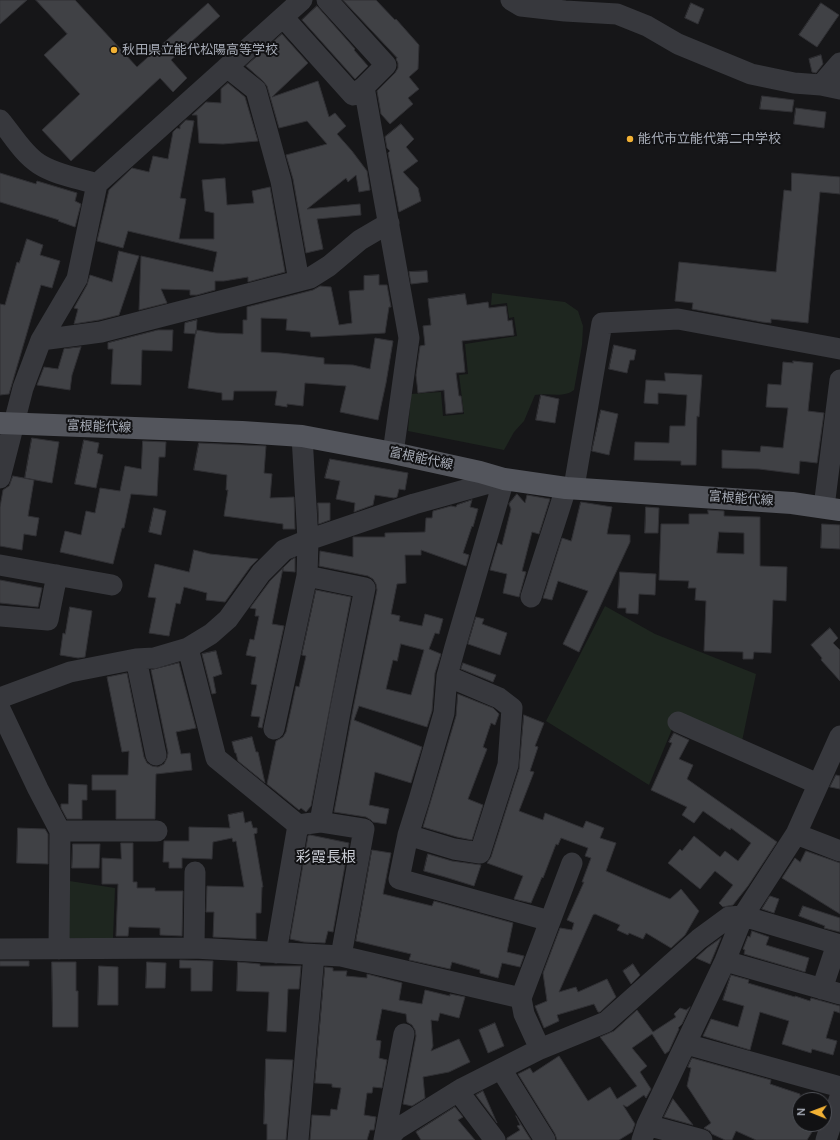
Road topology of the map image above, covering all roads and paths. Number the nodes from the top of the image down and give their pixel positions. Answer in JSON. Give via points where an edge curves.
{"nodes":[{"id":1,"x":302,"y":0,"type":"edge"},
{"id":2,"x":327,"y":0,"type":"edge"},
{"id":3,"x":511,"y":0,"type":"edge"},
{"id":4,"x":283,"y":17,"type":"junction"},
{"id":5,"x":840,"y":63,"type":"edge"},
{"id":6,"x":227,"y":67,"type":"junction"},
{"id":7,"x":364,"y":87,"type":"junction"},
{"id":8,"x":830,"y":87,"type":"edge"},
{"id":9,"x":0,"y":120,"type":"edge"},
{"id":10,"x":97,"y":184,"type":"junction"},
{"id":11,"x":389,"y":223,"type":"junction"},
{"id":12,"x":299,"y":281,"type":"junction"},
{"id":13,"x":41,"y":340,"type":"junction"},
{"id":14,"x":840,"y":349,"type":"edge"},
{"id":15,"x":840,"y":380,"type":"edge"},
{"id":16,"x":7,"y":423,"type":"edge"},
{"id":17,"x":302,"y":436,"type":"junction"},
{"id":18,"x":393,"y":453,"type":"junction"},
{"id":19,"x":0,"y":478,"type":"edge"},
{"id":20,"x":504,"y":479,"type":"junction"},
{"id":21,"x":570,"y":488,"type":"junction"},
{"id":22,"x":832,"y":508,"type":"edge"},
{"id":23,"x":308,"y":540,"type":"junction"},
{"id":24,"x":0,"y":565,"type":"edge"},
{"id":25,"x":57,"y":575,"type":"junction"},
{"id":26,"x":307,"y":576,"type":"junction"},
{"id":27,"x":112,"y":585,"type":"dead end"},
{"id":28,"x":531,"y":598,"type":"dead end"},
{"id":29,"x":0,"y":616,"type":"edge"},
{"id":30,"x":188,"y":648,"type":"junction"},
{"id":31,"x":136,"y":659,"type":"junction"},
{"id":32,"x":447,"y":676,"type":"junction"},
{"id":33,"x":0,"y":698,"type":"edge"},
{"id":34,"x":0,"y":709,"type":"edge"},
{"id":35,"x":678,"y":722,"type":"dead end"},
{"id":36,"x":274,"y":729,"type":"dead end"},
{"id":37,"x":839,"y":741,"type":"edge"},
{"id":38,"x":156,"y":755,"type":"dead end"},
{"id":39,"x":818,"y":784,"type":"junction"},
{"id":40,"x":320,"y":822,"type":"junction"},
{"id":41,"x":298,"y":825,"type":"junction"},
{"id":42,"x":60,"y":831,"type":"junction"},
{"id":43,"x":157,"y":831,"type":"dead end"},
{"id":44,"x":796,"y":834,"type":"junction"},
{"id":45,"x":408,"y":835,"type":"junction"},
{"id":46,"x":840,"y":851,"type":"edge"},
{"id":47,"x":572,"y":863,"type":"dead end"},
{"id":48,"x":195,"y":872,"type":"dead end"},
{"id":49,"x":743,"y":916,"type":"junction"},
{"id":50,"x":550,"y":921,"type":"junction"},
{"id":51,"x":59,"y":948,"type":"junction"},
{"id":52,"x":194,"y":948,"type":"junction"},
{"id":53,"x":0,"y":949,"type":"edge"},
{"id":54,"x":276,"y":952,"type":"junction"},
{"id":55,"x":314,"y":955,"type":"junction"},
{"id":56,"x":340,"y":956,"type":"junction"},
{"id":57,"x":725,"y":961,"type":"junction"},
{"id":58,"x":831,"y":992,"type":"edge"},
{"id":59,"x":521,"y":998,"type":"junction"},
{"id":60,"x":404,"y":1034,"type":"dead end"},
{"id":61,"x":686,"y":1044,"type":"junction"},
{"id":62,"x":540,"y":1049,"type":"junction"},
{"id":63,"x":500,"y":1069,"type":"junction"},
{"id":64,"x":840,"y":1087,"type":"edge"},
{"id":65,"x":458,"y":1091,"type":"junction"},
{"id":66,"x":840,"y":1097,"type":"edge"},
{"id":67,"x":644,"y":1132,"type":"edge"},
{"id":68,"x":298,"y":1140,"type":"edge"},
{"id":69,"x":386,"y":1140,"type":"edge"},
{"id":70,"x":495,"y":1140,"type":"edge"},
{"id":71,"x":545,"y":1140,"type":"edge"},
{"id":72,"x":702,"y":1140,"type":"edge"},
{"id":73,"x":826,"y":1140,"type":"edge"}],
"edges":[{"from":1,"to":4,"type":"street"},
{"from":2,"to":7,"type":"street","via":[[386,65]]},
{"from":3,"to":8,"type":"street","via":[[521,6],[617,14],[647,26],[678,44],[751,74]]},
{"from":4,"to":6,"type":"street"},
{"from":4,"to":7,"type":"street","via":[[352,95]]},
{"from":5,"to":8,"type":"street"},
{"from":6,"to":10,"type":"street"},
{"from":6,"to":12,"type":"street","via":[[256,90],[281,181]]},
{"from":7,"to":11,"type":"street"},
{"from":9,"to":10,"type":"street","via":[[28,155],[39,164],[56,172]]},
{"from":10,"to":13,"type":"street","via":[[77,279]]},
{"from":11,"to":12,"type":"street","via":[[360,240],[323,270]]},
{"from":11,"to":18,"type":"street","via":[[409,338]]},
{"from":12,"to":13,"type":"street","via":[[102,332]]},
{"from":13,"to":16,"type":"street"},
{"from":14,"to":21,"type":"street","via":[[678,320],[602,323]]},
{"from":15,"to":22,"type":"street"},
{"from":16,"to":17,"type":"main road","name":"富根能代線"},
{"from":16,"to":19,"type":"street"},
{"from":17,"to":18,"type":"main road","name":"富根能代線"},
{"from":17,"to":23,"type":"street"},
{"from":18,"to":20,"type":"main road","name":"富根能代線"},
{"from":20,"to":21,"type":"main road","name":"富根能代線"},
{"from":20,"to":23,"type":"street","via":[[414,504]]},
{"from":20,"to":32,"type":"street"},
{"from":21,"to":22,"type":"main road","name":"富根能代線"},
{"from":21,"to":28,"type":"street"},
{"from":23,"to":26,"type":"street"},
{"from":23,"to":30,"type":"street","via":[[284,550],[261,573],[228,619],[211,634]]},
{"from":24,"to":25,"type":"street"},
{"from":25,"to":27,"type":"street"},
{"from":25,"to":29,"type":"street","via":[[48,620]]},
{"from":26,"to":36,"type":"street"},
{"from":26,"to":40,"type":"street","via":[[366,588]]},
{"from":30,"to":31,"type":"street","via":[[154,658]]},
{"from":30,"to":41,"type":"street","via":[[216,758]]},
{"from":31,"to":33,"type":"street","via":[[70,672]]},
{"from":31,"to":38,"type":"street"},
{"from":32,"to":45,"type":"street","via":[[444,713]]},
{"from":32,"to":45,"type":"street","via":[[499,698],[512,708],[508,765],[480,853],[454,849]]},
{"from":34,"to":42,"type":"street"},
{"from":35,"to":39,"type":"street"},
{"from":37,"to":39,"type":"street"},
{"from":39,"to":44,"type":"street"},
{"from":40,"to":41,"type":"street"},
{"from":40,"to":56,"type":"street","via":[[364,829]]},
{"from":41,"to":54,"type":"street"},
{"from":42,"to":43,"type":"street"},
{"from":42,"to":51,"type":"street"},
{"from":44,"to":46,"type":"street"},
{"from":44,"to":49,"type":"street"},
{"from":45,"to":50,"type":"street","via":[[400,879]]},
{"from":47,"to":50,"type":"street"},
{"from":48,"to":52,"type":"street"},
{"from":49,"to":57,"type":"street"},
{"from":49,"to":58,"type":"street","via":[[837,944]]},
{"from":49,"to":62,"type":"street","via":[[729,917],[699,939],[606,1022]]},
{"from":50,"to":59,"type":"street"},
{"from":51,"to":52,"type":"street"},
{"from":51,"to":53,"type":"street"},
{"from":52,"to":54,"type":"street"},
{"from":54,"to":55,"type":"street"},
{"from":55,"to":56,"type":"street"},
{"from":55,"to":68,"type":"street"},
{"from":56,"to":59,"type":"street"},
{"from":57,"to":58,"type":"street"},
{"from":57,"to":61,"type":"street"},
{"from":59,"to":62,"type":"street","via":[[524,1014]]},
{"from":60,"to":69,"type":"street"},
{"from":61,"to":64,"type":"street"},
{"from":61,"to":67,"type":"street"},
{"from":62,"to":63,"type":"street"},
{"from":63,"to":65,"type":"street"},
{"from":63,"to":71,"type":"street"},
{"from":65,"to":69,"type":"street","via":[[397,1129]]},
{"from":65,"to":70,"type":"street"},
{"from":66,"to":73,"type":"street"},
{"from":67,"to":72,"type":"street"}]}
